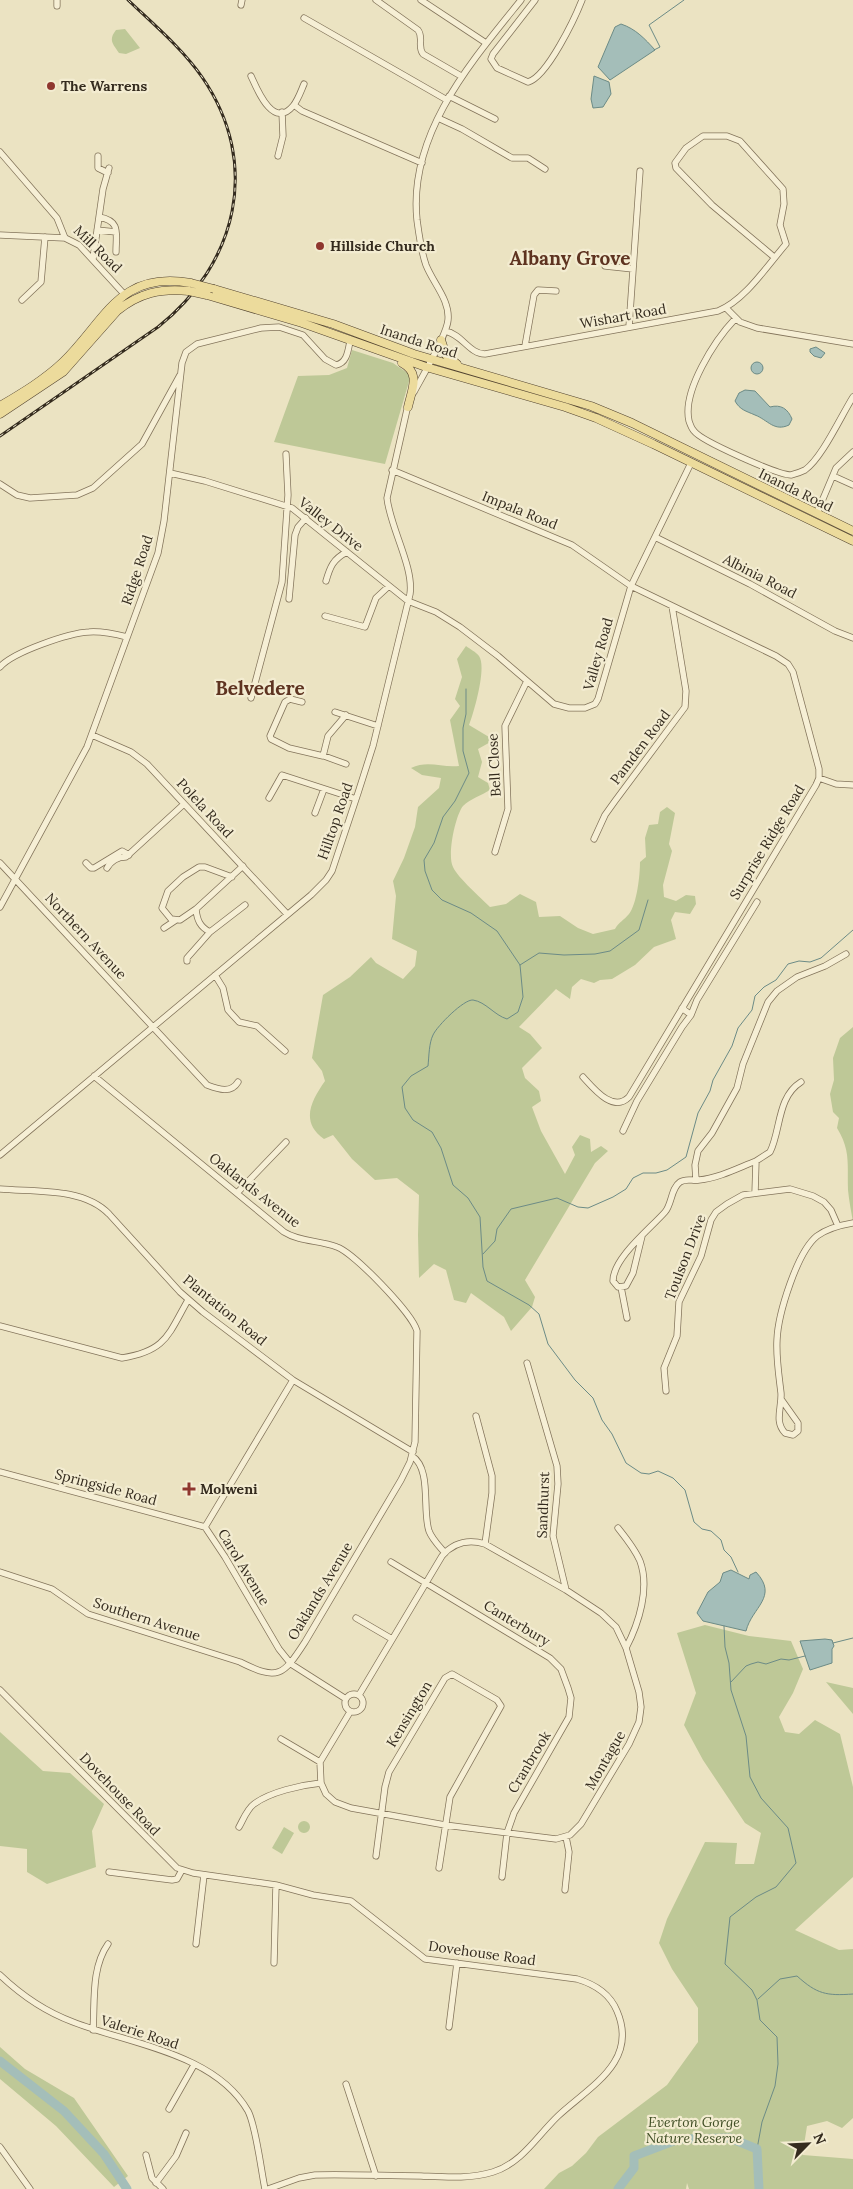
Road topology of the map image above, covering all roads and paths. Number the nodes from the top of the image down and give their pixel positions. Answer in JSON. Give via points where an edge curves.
{"nodes":[{"id":1,"x":376,"y":0,"type":"edge"},
{"id":2,"x":421,"y":0,"type":"edge"},
{"id":3,"x":521,"y":0,"type":"edge"},
{"id":4,"x":535,"y":0,"type":"edge"},
{"id":5,"x":582,"y":0,"type":"edge"},
{"id":6,"x":304,"y":18,"type":"dead end"},
{"id":7,"x":486,"y":44,"type":"junction"},
{"id":8,"x":251,"y":76,"type":"dead end"},
{"id":9,"x":461,"y":76,"type":"junction"},
{"id":10,"x":304,"y":84,"type":"dead end"},
{"id":11,"x":448,"y":98,"type":"junction"},
{"id":12,"x":294,"y":105,"type":"junction"},
{"id":13,"x":282,"y":112,"type":"junction"},
{"id":14,"x":438,"y":118,"type":"junction"},
{"id":15,"x":495,"y":119,"type":"dead end"},
{"id":16,"x":0,"y":152,"type":"edge"},
{"id":17,"x":98,"y":156,"type":"dead end"},
{"id":18,"x":278,"y":156,"type":"dead end"},
{"id":19,"x":422,"y":163,"type":"junction"},
{"id":20,"x":545,"y":169,"type":"dead end"},
{"id":21,"x":640,"y":170,"type":"dead end"},
{"id":22,"x":99,"y":217,"type":"junction"},
{"id":23,"x":97,"y":230,"type":"junction"},
{"id":24,"x":116,"y":232,"type":"junction"},
{"id":25,"x":0,"y":235,"type":"edge"},
{"id":26,"x":45,"y":237,"type":"junction"},
{"id":27,"x":64,"y":238,"type":"junction"},
{"id":28,"x":116,"y":252,"type":"dead end"},
{"id":29,"x":774,"y":257,"type":"junction"},
{"id":30,"x":93,"y":259,"type":"junction"},
{"id":31,"x":605,"y":266,"type":"dead end"},
{"id":32,"x":633,"y":269,"type":"junction"},
{"id":33,"x":190,"y":287,"type":"junction"},
{"id":34,"x":556,"y":291,"type":"dead end"},
{"id":35,"x":124,"y":294,"type":"junction"},
{"id":36,"x":22,"y":300,"type":"dead end"},
{"id":37,"x":726,"y":308,"type":"junction"},
{"id":38,"x":735,"y":319,"type":"junction"},
{"id":39,"x":629,"y":327,"type":"junction"},
{"id":40,"x":445,"y":331,"type":"junction"},
{"id":41,"x":440,"y":340,"type":"junction"},
{"id":42,"x":350,"y":341,"type":"junction"},
{"id":43,"x":853,"y":344,"type":"edge"},
{"id":44,"x":525,"y":346,"type":"junction"},
{"id":45,"x":389,"y":355,"type":"junction"},
{"id":46,"x":430,"y":359,"type":"junction"},
{"id":47,"x":426,"y":367,"type":"junction"},
{"id":48,"x":462,"y":368,"type":"junction"},
{"id":49,"x":181,"y":373,"type":"junction"},
{"id":50,"x":853,"y":397,"type":"edge"},
{"id":51,"x":0,"y":406,"type":"edge"},
{"id":52,"x":408,"y":407,"type":"junction"},
{"id":53,"x":0,"y":414,"type":"edge"},
{"id":54,"x":853,"y":452,"type":"edge"},
{"id":55,"x":286,"y":454,"type":"dead end"},
{"id":56,"x":691,"y":463,"type":"junction"},
{"id":57,"x":392,"y":470,"type":"junction"},
{"id":58,"x":170,"y":472,"type":"junction"},
{"id":59,"x":833,"y":476,"type":"junction"},
{"id":60,"x":0,"y":484,"type":"edge"},
{"id":61,"x":853,"y":486,"type":"edge"},
{"id":62,"x":286,"y":505,"type":"junction"},
{"id":63,"x":817,"y":513,"type":"junction"},
{"id":64,"x":306,"y":518,"type":"junction"},
{"id":65,"x":853,"y":531,"type":"edge"},
{"id":66,"x":655,"y":537,"type":"junction"},
{"id":67,"x":853,"y":541,"type":"edge"},
{"id":68,"x":347,"y":552,"type":"junction"},
{"id":69,"x":326,"y":581,"type":"dead end"},
{"id":70,"x":389,"y":586,"type":"junction"},
{"id":71,"x":631,"y":586,"type":"junction"},
{"id":72,"x":289,"y":599,"type":"dead end"},
{"id":73,"x":408,"y":601,"type":"junction"},
{"id":74,"x":672,"y":606,"type":"junction"},
{"id":75,"x":325,"y":616,"type":"dead end"},
{"id":76,"x":127,"y":637,"type":"junction"},
{"id":77,"x":853,"y":638,"type":"edge"},
{"id":78,"x":0,"y":667,"type":"edge"},
{"id":79,"x":527,"y":680,"type":"junction"},
{"id":80,"x":252,"y":698,"type":"dead end"},
{"id":81,"x":302,"y":702,"type":"dead end"},
{"id":82,"x":335,"y":712,"type":"dead end"},
{"id":83,"x":346,"y":715,"type":"junction"},
{"id":84,"x":378,"y":726,"type":"junction"},
{"id":85,"x":92,"y":736,"type":"junction"},
{"id":86,"x":324,"y":756,"type":"junction"},
{"id":87,"x":346,"y":764,"type":"dead end"},
{"id":88,"x":819,"y":778,"type":"junction"},
{"id":89,"x":853,"y":785,"type":"edge"},
{"id":90,"x":324,"y":789,"type":"junction"},
{"id":91,"x":269,"y":798,"type":"dead end"},
{"id":92,"x":356,"y":799,"type":"junction"},
{"id":93,"x":184,"y":804,"type":"junction"},
{"id":94,"x":315,"y":814,"type":"dead end"},
{"id":95,"x":594,"y":839,"type":"dead end"},
{"id":96,"x":495,"y":852,"type":"dead end"},
{"id":97,"x":128,"y":855,"type":"junction"},
{"id":98,"x":0,"y":863,"type":"edge"},
{"id":99,"x":86,"y":863,"type":"dead end"},
{"id":100,"x":243,"y":866,"type":"junction"},
{"id":101,"x":107,"y":868,"type":"dead end"},
{"id":102,"x":232,"y":877,"type":"junction"},
{"id":103,"x":15,"y":879,"type":"junction"},
{"id":104,"x":757,"y":902,"type":"dead end"},
{"id":105,"x":245,"y":905,"type":"dead end"},
{"id":106,"x":0,"y":907,"type":"edge"},
{"id":107,"x":196,"y":909,"type":"junction"},
{"id":108,"x":288,"y":914,"type":"junction"},
{"id":109,"x":176,"y":920,"type":"junction"},
{"id":110,"x":164,"y":928,"type":"dead end"},
{"id":111,"x":210,"y":932,"type":"junction"},
{"id":112,"x":846,"y":954,"type":"dead end"},
{"id":113,"x":187,"y":961,"type":"dead end"},
{"id":114,"x":214,"y":975,"type":"junction"},
{"id":115,"x":682,"y":1008,"type":"junction"},
{"id":116,"x":692,"y":1015,"type":"junction"},
{"id":117,"x":154,"y":1026,"type":"junction"},
{"id":118,"x":285,"y":1052,"type":"dead end"},
{"id":119,"x":94,"y":1076,"type":"junction"},
{"id":120,"x":583,"y":1078,"type":"dead end"},
{"id":121,"x":238,"y":1082,"type":"dead end"},
{"id":122,"x":801,"y":1082,"type":"dead end"},
{"id":123,"x":623,"y":1131,"type":"dead end"},
{"id":124,"x":286,"y":1142,"type":"dead end"},
{"id":125,"x":0,"y":1155,"type":"edge"},
{"id":126,"x":756,"y":1161,"type":"junction"},
{"id":127,"x":696,"y":1180,"type":"junction"},
{"id":128,"x":0,"y":1189,"type":"edge"},
{"id":129,"x":236,"y":1193,"type":"junction"},
{"id":130,"x":755,"y":1193,"type":"junction"},
{"id":131,"x":853,"y":1223,"type":"edge"},
{"id":132,"x":838,"y":1226,"type":"junction"},
{"id":133,"x":642,"y":1236,"type":"junction"},
{"id":134,"x":621,"y":1288,"type":"junction"},
{"id":135,"x":188,"y":1300,"type":"junction"},
{"id":136,"x":627,"y":1318,"type":"dead end"},
{"id":137,"x":0,"y":1326,"type":"edge"},
{"id":138,"x":527,"y":1363,"type":"dead end"},
{"id":139,"x":293,"y":1380,"type":"junction"},
{"id":140,"x":666,"y":1392,"type":"dead end"},
{"id":141,"x":782,"y":1398,"type":"junction"},
{"id":142,"x":476,"y":1416,"type":"dead end"},
{"id":143,"x":413,"y":1454,"type":"junction"},
{"id":144,"x":0,"y":1472,"type":"edge"},
{"id":145,"x":205,"y":1527,"type":"junction"},
{"id":146,"x":618,"y":1528,"type":"dead end"},
{"id":147,"x":485,"y":1544,"type":"junction"},
{"id":148,"x":445,"y":1553,"type":"junction"},
{"id":149,"x":391,"y":1562,"type":"dead end"},
{"id":150,"x":0,"y":1572,"type":"edge"},
{"id":151,"x":426,"y":1584,"type":"junction"},
{"id":152,"x":566,"y":1590,"type":"junction"},
{"id":153,"x":356,"y":1618,"type":"dead end"},
{"id":154,"x":392,"y":1639,"type":"junction"},
{"id":155,"x":626,"y":1648,"type":"junction"},
{"id":156,"x":291,"y":1664,"type":"junction"},
{"id":157,"x":0,"y":1690,"type":"edge"},
{"id":158,"x":359,"y":1695,"type":"junction"},
{"id":159,"x":346,"y":1698,"type":"junction"},
{"id":160,"x":571,"y":1703,"type":"joint"},
{"id":161,"x":350,"y":1712,"type":"junction"},
{"id":162,"x":281,"y":1739,"type":"dead end"},
{"id":163,"x":320,"y":1762,"type":"junction"},
{"id":164,"x":321,"y":1783,"type":"junction"},
{"id":165,"x":381,"y":1813,"type":"junction"},
{"id":166,"x":444,"y":1825,"type":"junction"},
{"id":167,"x":239,"y":1827,"type":"dead end"},
{"id":168,"x":507,"y":1833,"type":"junction"},
{"id":169,"x":566,"y":1837,"type":"junction"},
{"id":170,"x":376,"y":1856,"type":"dead end"},
{"id":171,"x":439,"y":1868,"type":"dead end"},
{"id":172,"x":182,"y":1870,"type":"junction"},
{"id":173,"x":109,"y":1872,"type":"dead end"},
{"id":174,"x":204,"y":1875,"type":"junction"},
{"id":175,"x":502,"y":1877,"type":"dead end"},
{"id":176,"x":276,"y":1885,"type":"junction"},
{"id":177,"x":565,"y":1890,"type":"dead end"},
{"id":178,"x":108,"y":1944,"type":"dead end"},
{"id":179,"x":196,"y":1944,"type":"dead end"},
{"id":180,"x":274,"y":1963,"type":"dead end"},
{"id":181,"x":457,"y":1963,"type":"junction"},
{"id":182,"x":0,"y":1975,"type":"edge"},
{"id":183,"x":449,"y":2027,"type":"dead end"},
{"id":184,"x":93,"y":2030,"type":"junction"},
{"id":185,"x":194,"y":2066,"type":"junction"},
{"id":186,"x":346,"y":2084,"type":"dead end"},
{"id":187,"x":169,"y":2109,"type":"dead end"},
{"id":188,"x":186,"y":2133,"type":"dead end"},
{"id":189,"x":0,"y":2147,"type":"edge"},
{"id":190,"x":146,"y":2155,"type":"dead end"},
{"id":191,"x":376,"y":2176,"type":"junction"},
{"id":192,"x":156,"y":2183,"type":"junction"},
{"id":193,"x":30,"y":2189,"type":"edge"},
{"id":194,"x":163,"y":2189,"type":"edge"},
{"id":195,"x":267,"y":2189,"type":"edge"}],
"edges":[{"from":1,"to":9,"type":"street","via":[[418,30],[423,54]]},
{"from":2,"to":7,"type":"street"},
{"from":3,"to":7,"type":"street"},
{"from":4,"to":5,"type":"street","via":[[491,58],[497,68],[528,82],[534,80],[551,59]]},
{"from":6,"to":11,"type":"street"},
{"from":7,"to":9,"type":"street"},
{"from":8,"to":13,"type":"street","via":[[265,104],[274,111]]},
{"from":9,"to":11,"type":"street"},
{"from":10,"to":12,"type":"street"},
{"from":11,"to":14,"type":"street"},
{"from":11,"to":15,"type":"street"},
{"from":12,"to":13,"type":"street"},
{"from":12,"to":19,"type":"street"},
{"from":13,"to":18,"type":"street","via":[[283,136]]},
{"from":14,"to":19,"type":"street"},
{"from":14,"to":20,"type":"street","via":[[512,158],[528,158]]},
{"from":16,"to":27,"type":"street","name":"Mill Road","via":[[57,218]]},
{"from":17,"to":22,"type":"street","via":[[97,167],[108,171]]},
{"from":19,"to":40,"type":"street","via":[[417,220],[425,261],[448,311]]},
{"from":21,"to":32,"type":"street"},
{"from":22,"to":23,"type":"street"},
{"from":22,"to":24,"type":"street","via":[[110,219]]},
{"from":23,"to":24,"type":"street"},
{"from":23,"to":30,"type":"street"},
{"from":24,"to":28,"type":"street"},
{"from":25,"to":26,"type":"street"},
{"from":26,"to":27,"type":"street"},
{"from":26,"to":36,"type":"street","via":[[41,282]]},
{"from":27,"to":30,"type":"street","name":"Mill Road","via":[[79,245]]},
{"from":29,"to":29,"type":"street","name":"Wishart Road","via":[[786,244],[780,225],[783,189],[745,145],[727,136],[699,138],[675,163],[679,172],[712,205]]},
{"from":29,"to":37,"type":"street","name":"Wishart Road","via":[[738,299]]},
{"from":30,"to":35,"type":"street","name":"Mill Road"},
{"from":31,"to":32,"type":"street"},
{"from":32,"to":39,"type":"street"},
{"from":33,"to":35,"type":"main road","name":"Inanda Road","via":[[178,281],[156,281]]},
{"from":33,"to":42,"type":"main road","name":"Inanda Road","bridge":true},
{"from":33,"to":46,"type":"main road","name":"Inanda Road","bridge":true,"via":[[214,289],[333,324]]},
{"from":33,"to":53,"type":"main road","name":"Inanda Road","via":[[157,291],[127,303],[63,372]]},
{"from":34,"to":44,"type":"street","via":[[540,290],[535,293]]},
{"from":35,"to":51,"type":"main road","name":"Inanda Road","via":[[60,365]]},
{"from":37,"to":38,"type":"street"},
{"from":37,"to":39,"type":"street","name":"Wishart Road"},
{"from":38,"to":43,"type":"street","via":[[757,328]]},
{"from":38,"to":50,"type":"street","via":[[720,336],[690,394],[689,420],[694,432],[772,471],[790,475],[814,463]]},
{"from":39,"to":44,"type":"street","name":"Wishart Road"},
{"from":40,"to":41,"type":"street","name":"Hilltop Road"},
{"from":40,"to":44,"type":"street","name":"Wishart Road","via":[[456,334],[480,354]]},
{"from":41,"to":46,"type":"street","name":"Hilltop Road"},
{"from":41,"to":48,"type":"main road","via":[[449,358]]},
{"from":42,"to":45,"type":"main road","name":"Inanda Road"},
{"from":42,"to":49,"type":"street","name":"Ridge Road","via":[[345,359],[336,365],[325,359],[298,332],[279,327],[261,328],[192,346],[184,355]]},
{"from":45,"to":47,"type":"main road","name":"Inanda Road"},
{"from":45,"to":52,"type":"main road","via":[[408,366],[413,373]]},
{"from":46,"to":47,"type":"street","name":"Hilltop Road"},
{"from":46,"to":48,"type":"main road","name":"Inanda Road"},
{"from":47,"to":52,"type":"street","name":"Hilltop Road"},
{"from":47,"to":56,"type":"main road","name":"Inanda Road","via":[[582,413]]},
{"from":48,"to":63,"type":"main road","name":"Inanda Road","via":[[605,412]]},
{"from":49,"to":58,"type":"street","name":"Ridge Road"},
{"from":49,"to":60,"type":"street","via":[[142,444],[93,488],[77,495],[30,498],[17,495]]},
{"from":52,"to":57,"type":"street","name":"Hilltop Road"},
{"from":54,"to":59,"type":"street","via":[[836,468]]},
{"from":55,"to":62,"type":"street"},
{"from":56,"to":66,"type":"street","name":"Valley Road"},
{"from":56,"to":67,"type":"main road","name":"Inanda Road"},
{"from":57,"to":71,"type":"street","name":"Impala Road","via":[[568,544]]},
{"from":57,"to":73,"type":"street","name":"Hilltop Road","via":[[388,504],[410,580]]},
{"from":58,"to":62,"type":"street","name":"Valley Drive"},
{"from":58,"to":76,"type":"street","name":"Ridge Road","via":[[161,542]]},
{"from":59,"to":61,"type":"street"},
{"from":59,"to":63,"type":"street"},
{"from":62,"to":64,"type":"street","name":"Valley Drive"},
{"from":62,"to":80,"type":"street","via":[[282,582]]},
{"from":63,"to":65,"type":"main road","name":"Inanda Road"},
{"from":64,"to":68,"type":"street","name":"Valley Drive"},
{"from":64,"to":72,"type":"street","via":[[295,536]]},
{"from":66,"to":71,"type":"street","name":"Valley Road"},
{"from":66,"to":77,"type":"street","name":"Albinia Road"},
{"from":68,"to":69,"type":"street","via":[[331,564]]},
{"from":68,"to":70,"type":"street","name":"Valley Drive"},
{"from":70,"to":73,"type":"street","name":"Valley Drive"},
{"from":70,"to":75,"type":"street","via":[[373,602],[365,627]]},
{"from":71,"to":74,"type":"street","name":"Surprise Ridge Road"},
{"from":71,"to":79,"type":"street","name":"Valley Road","via":[[600,694],[594,704],[582,709],[558,706]]},
{"from":73,"to":79,"type":"street","name":"Valley Road","via":[[448,618]]},
{"from":73,"to":84,"type":"street","name":"Hilltop Road"},
{"from":74,"to":88,"type":"street","name":"Surprise Ridge Road","via":[[788,664],[817,761]]},
{"from":74,"to":95,"type":"street","name":"Pamden Road","via":[[686,691],[685,707],[609,809]]},
{"from":76,"to":78,"type":"street","via":[[102,632],[79,633],[17,654]]},
{"from":76,"to":85,"type":"street","name":"Ridge Road"},
{"from":79,"to":96,"type":"street","name":"Bell Close","via":[[505,726],[508,809]]},
{"from":81,"to":86,"type":"street","via":[[290,699],[285,702],[271,739],[289,748]]},
{"from":82,"to":83,"type":"street"},
{"from":83,"to":84,"type":"street"},
{"from":83,"to":86,"type":"street","via":[[328,736]]},
{"from":84,"to":92,"type":"street","name":"Hilltop Road"},
{"from":85,"to":93,"type":"street","name":"Polela Road","via":[[137,755]]},
{"from":85,"to":103,"type":"street","name":"Ridge Road"},
{"from":86,"to":87,"type":"street"},
{"from":88,"to":89,"type":"street"},
{"from":88,"to":115,"type":"street","name":"Surprise Ridge Road"},
{"from":90,"to":91,"type":"street","via":[[282,775]]},
{"from":90,"to":92,"type":"street"},
{"from":90,"to":94,"type":"street"},
{"from":92,"to":108,"type":"street","name":"Hilltop Road","via":[[330,875]]},
{"from":93,"to":97,"type":"street"},
{"from":93,"to":100,"type":"street","name":"Polela Road"},
{"from":97,"to":99,"type":"street","via":[[122,851],[116,853],[94,868]]},
{"from":97,"to":101,"type":"street","via":[[115,859]]},
{"from":98,"to":103,"type":"street","name":"Northern Avenue"},
{"from":100,"to":102,"type":"street"},
{"from":100,"to":108,"type":"street","name":"Polela Road"},
{"from":102,"to":107,"type":"street"},
{"from":102,"to":109,"type":"street","via":[[205,867],[183,877],[166,894],[162,908]]},
{"from":103,"to":106,"type":"street","name":"Ridge Road"},
{"from":103,"to":117,"type":"street","name":"Northern Avenue"},
{"from":104,"to":116,"type":"street","via":[[697,1000]]},
{"from":105,"to":111,"type":"street"},
{"from":107,"to":109,"type":"street"},
{"from":107,"to":111,"type":"street","via":[[199,924]]},
{"from":108,"to":114,"type":"street","name":"Hilltop Road"},
{"from":109,"to":110,"type":"street"},
{"from":111,"to":113,"type":"street"},
{"from":112,"to":127,"type":"street","via":[[797,977],[768,1002],[737,1088],[698,1152]]},
{"from":114,"to":117,"type":"street","name":"Hilltop Road"},
{"from":114,"to":118,"type":"street","via":[[223,988],[228,1010],[239,1022],[257,1026]]},
{"from":115,"to":116,"type":"street"},
{"from":115,"to":120,"type":"street","name":"Surprise Ridge Road","via":[[625,1100],[611,1102]]},
{"from":116,"to":123,"type":"street","via":[[637,1101]]},
{"from":117,"to":119,"type":"street","name":"Hilltop Road"},
{"from":117,"to":121,"type":"street","name":"Northern Avenue","via":[[207,1085],[225,1090],[235,1087]]},
{"from":119,"to":125,"type":"street","name":"Hilltop Road"},
{"from":119,"to":129,"type":"street","name":"Oaklands Avenue"},
{"from":122,"to":126,"type":"street","via":[[792,1088],[785,1102],[770,1152]]},
{"from":124,"to":129,"type":"street"},
{"from":126,"to":127,"type":"street","via":[[718,1176]]},
{"from":126,"to":130,"type":"street"},
{"from":127,"to":133,"type":"street","via":[[678,1183],[667,1209]]},
{"from":128,"to":135,"type":"street","name":"Plantation Road","via":[[70,1195],[100,1206]]},
{"from":129,"to":143,"type":"street","name":"Oaklands Avenue","via":[[290,1236],[336,1246],[351,1255],[412,1321],[417,1335]]},
{"from":130,"to":132,"type":"street","name":"Toulson Drive","via":[[788,1189],[813,1196],[829,1208]]},
{"from":130,"to":140,"type":"street","name":"Toulson Drive","via":[[734,1199],[713,1216],[703,1252],[679,1302],[677,1336],[664,1368]]},
{"from":131,"to":132,"type":"street"},
{"from":132,"to":141,"type":"street","via":[[821,1233],[809,1245],[784,1304],[777,1339]]},
{"from":133,"to":134,"type":"street","via":[[633,1273]]},
{"from":133,"to":134,"type":"street","via":[[614,1270],[613,1283]]},
{"from":134,"to":136,"type":"street"},
{"from":135,"to":137,"type":"street","via":[[160,1345],[142,1354],[122,1358]]},
{"from":135,"to":139,"type":"street","name":"Plantation Road"},
{"from":138,"to":152,"type":"street","name":"Sandhurst","via":[[557,1466],[552,1536]]},
{"from":139,"to":143,"type":"street","name":"Plantation Road"},
{"from":139,"to":145,"type":"street","name":"Carol Avenue"},
{"from":141,"to":141,"type":"street","via":[[798,1423],[798,1431],[793,1436],[784,1433],[779,1424]]},
{"from":142,"to":147,"type":"street","via":[[492,1476]]},
{"from":143,"to":148,"type":"street","via":[[422,1470],[430,1534]]},
{"from":143,"to":156,"type":"street","name":"Oaklands Avenue","via":[[392,1496]]},
{"from":144,"to":145,"type":"street","name":"Springside Road"},
{"from":145,"to":156,"type":"street","name":"Carol Avenue","via":[[279,1650]]},
{"from":146,"to":155,"type":"street","via":[[638,1556],[644,1578],[641,1606]]},
{"from":147,"to":148,"type":"street","name":"Montague","via":[[462,1542]]},
{"from":147,"to":152,"type":"street","name":"Montague"},
{"from":148,"to":151,"type":"street"},
{"from":149,"to":151,"type":"street","name":"Canterbury"},
{"from":150,"to":156,"type":"street","name":"Southern Avenue","via":[[58,1592],[88,1614],[240,1662],[261,1673],[273,1673]]},
{"from":151,"to":154,"type":"street"},
{"from":151,"to":160,"type":"street","name":"Canterbury","via":[[553,1660],[563,1675]]},
{"from":152,"to":155,"type":"street","name":"Montague","via":[[612,1622]]},
{"from":153,"to":154,"type":"street"},
{"from":154,"to":158,"type":"street"},
{"from":155,"to":169,"type":"street","name":"Montague","via":[[640,1702],[637,1728],[581,1824]]},
{"from":156,"to":159,"type":"street","name":"Carol Avenue"},
{"from":157,"to":172,"type":"street","name":"Dovehouse Road","via":[[171,1864]]},
{"from":158,"to":159,"type":"street"},
{"from":158,"to":161,"type":"street","via":[[364,1703],[362,1709]]},
{"from":159,"to":161,"type":"street","via":[[345,1705]]},
{"from":160,"to":168,"type":"street","name":"Cranbrook","via":[[567,1722],[517,1806]]},
{"from":161,"to":163,"type":"street"},
{"from":162,"to":163,"type":"street"},
{"from":163,"to":164,"type":"street"},
{"from":164,"to":165,"type":"street","via":[[328,1796],[339,1804]]},
{"from":164,"to":167,"type":"street","via":[[291,1788],[257,1802]]},
{"from":165,"to":166,"type":"street"},
{"from":165,"to":166,"type":"street","name":"Kensington","via":[[392,1766],[445,1678],[452,1674],[497,1700],[501,1706],[451,1793]]},
{"from":165,"to":170,"type":"street"},
{"from":166,"to":168,"type":"street"},
{"from":166,"to":171,"type":"street"},
{"from":168,"to":169,"type":"street","via":[[547,1839]]},
{"from":168,"to":175,"type":"street","name":"Cranbrook"},
{"from":169,"to":177,"type":"street","via":[[569,1852]]},
{"from":172,"to":173,"type":"street","via":[[174,1880]]},
{"from":172,"to":174,"type":"street","name":"Dovehouse Road"},
{"from":174,"to":176,"type":"street","name":"Dovehouse Road"},
{"from":174,"to":179,"type":"street"},
{"from":176,"to":180,"type":"street"},
{"from":176,"to":181,"type":"street","name":"Dovehouse Road","via":[[351,1901],[423,1958]]},
{"from":178,"to":184,"type":"street","via":[[96,1968]]},
{"from":181,"to":183,"type":"street"},
{"from":181,"to":191,"type":"street","name":"Dovehouse Road","via":[[572,1978],[592,1984],[609,1998],[618,2013],[623,2032],[619,2053],[602,2078],[559,2115],[519,2158],[504,2168],[459,2177]]},
{"from":182,"to":184,"type":"street","name":"Valerie Road","via":[[43,2008]]},
{"from":184,"to":185,"type":"street","name":"Valerie Road","via":[[166,2051]]},
{"from":185,"to":187,"type":"street"},
{"from":185,"to":195,"type":"street","name":"Valerie Road","via":[[224,2083],[247,2110]]},
{"from":186,"to":191,"type":"street"},
{"from":188,"to":192,"type":"street","via":[[178,2152]]},
{"from":189,"to":193,"type":"street"},
{"from":190,"to":192,"type":"street","via":[[150,2176]]},
{"from":191,"to":195,"type":"street","name":"Dovehouse Road","via":[[307,2176]]},
{"from":192,"to":194,"type":"street"}]}
